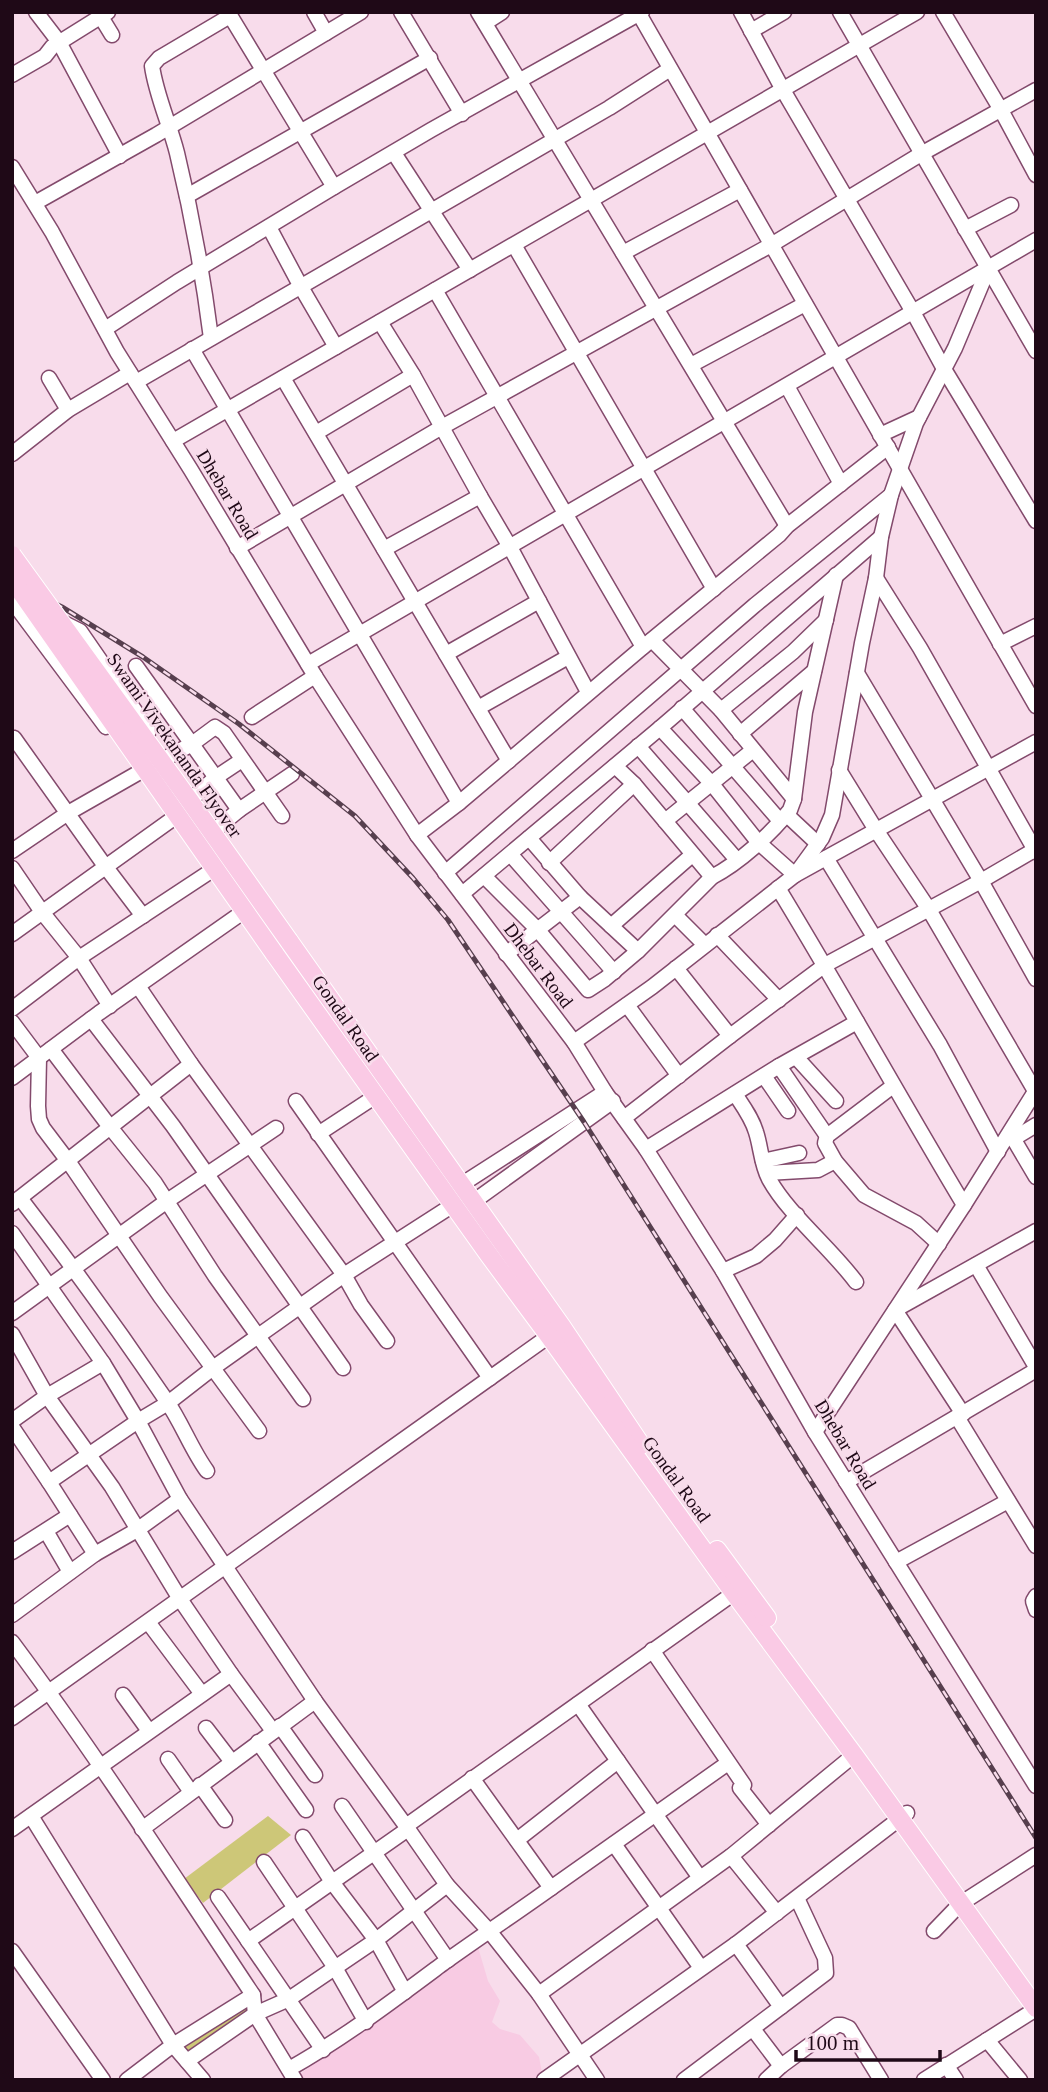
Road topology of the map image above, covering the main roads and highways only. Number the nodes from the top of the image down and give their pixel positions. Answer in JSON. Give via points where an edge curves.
{"nodes":[{"id":1,"x":12,"y":555,"type":"edge"},
{"id":2,"x":12,"y":579,"type":"edge"},
{"id":3,"x":303,"y":961,"type":"joint"},
{"id":4,"x":287,"y":971,"type":"joint"},
{"id":5,"x":458,"y":1200,"type":"junction"},
{"id":6,"x":556,"y":1331,"type":"junction"},
{"id":7,"x":903,"y":1816,"type":"junction"},
{"id":8,"x":965,"y":1901,"type":"junction"},
{"id":9,"x":1036,"y":1993,"type":"edge"},
{"id":10,"x":1036,"y":2009,"type":"edge"}],
"edges":[{"from":1,"to":3,"type":"main road","name":"Swami Vivekananda Flyover","bridge":true},
{"from":2,"to":4,"type":"main road","name":"Swami Vivekananda Flyover","bridge":true},
{"from":3,"to":5,"type":"main road","name":"Gondal Road"},
{"from":4,"to":5,"type":"main road","name":"Gondal Road"},
{"from":5,"to":6,"type":"main road","name":"Gondal Road"},
{"from":6,"to":7,"type":"main road","name":"Gondal Road"},
{"from":6,"to":7,"type":"main road","name":"Gondal Road","via":[[734,1593]]},
{"from":7,"to":8,"type":"main road","name":"Gondal Road"},
{"from":8,"to":9,"type":"main road","name":"Gondal Road"},
{"from":8,"to":10,"type":"main road","name":"Gondal Road"}]}
